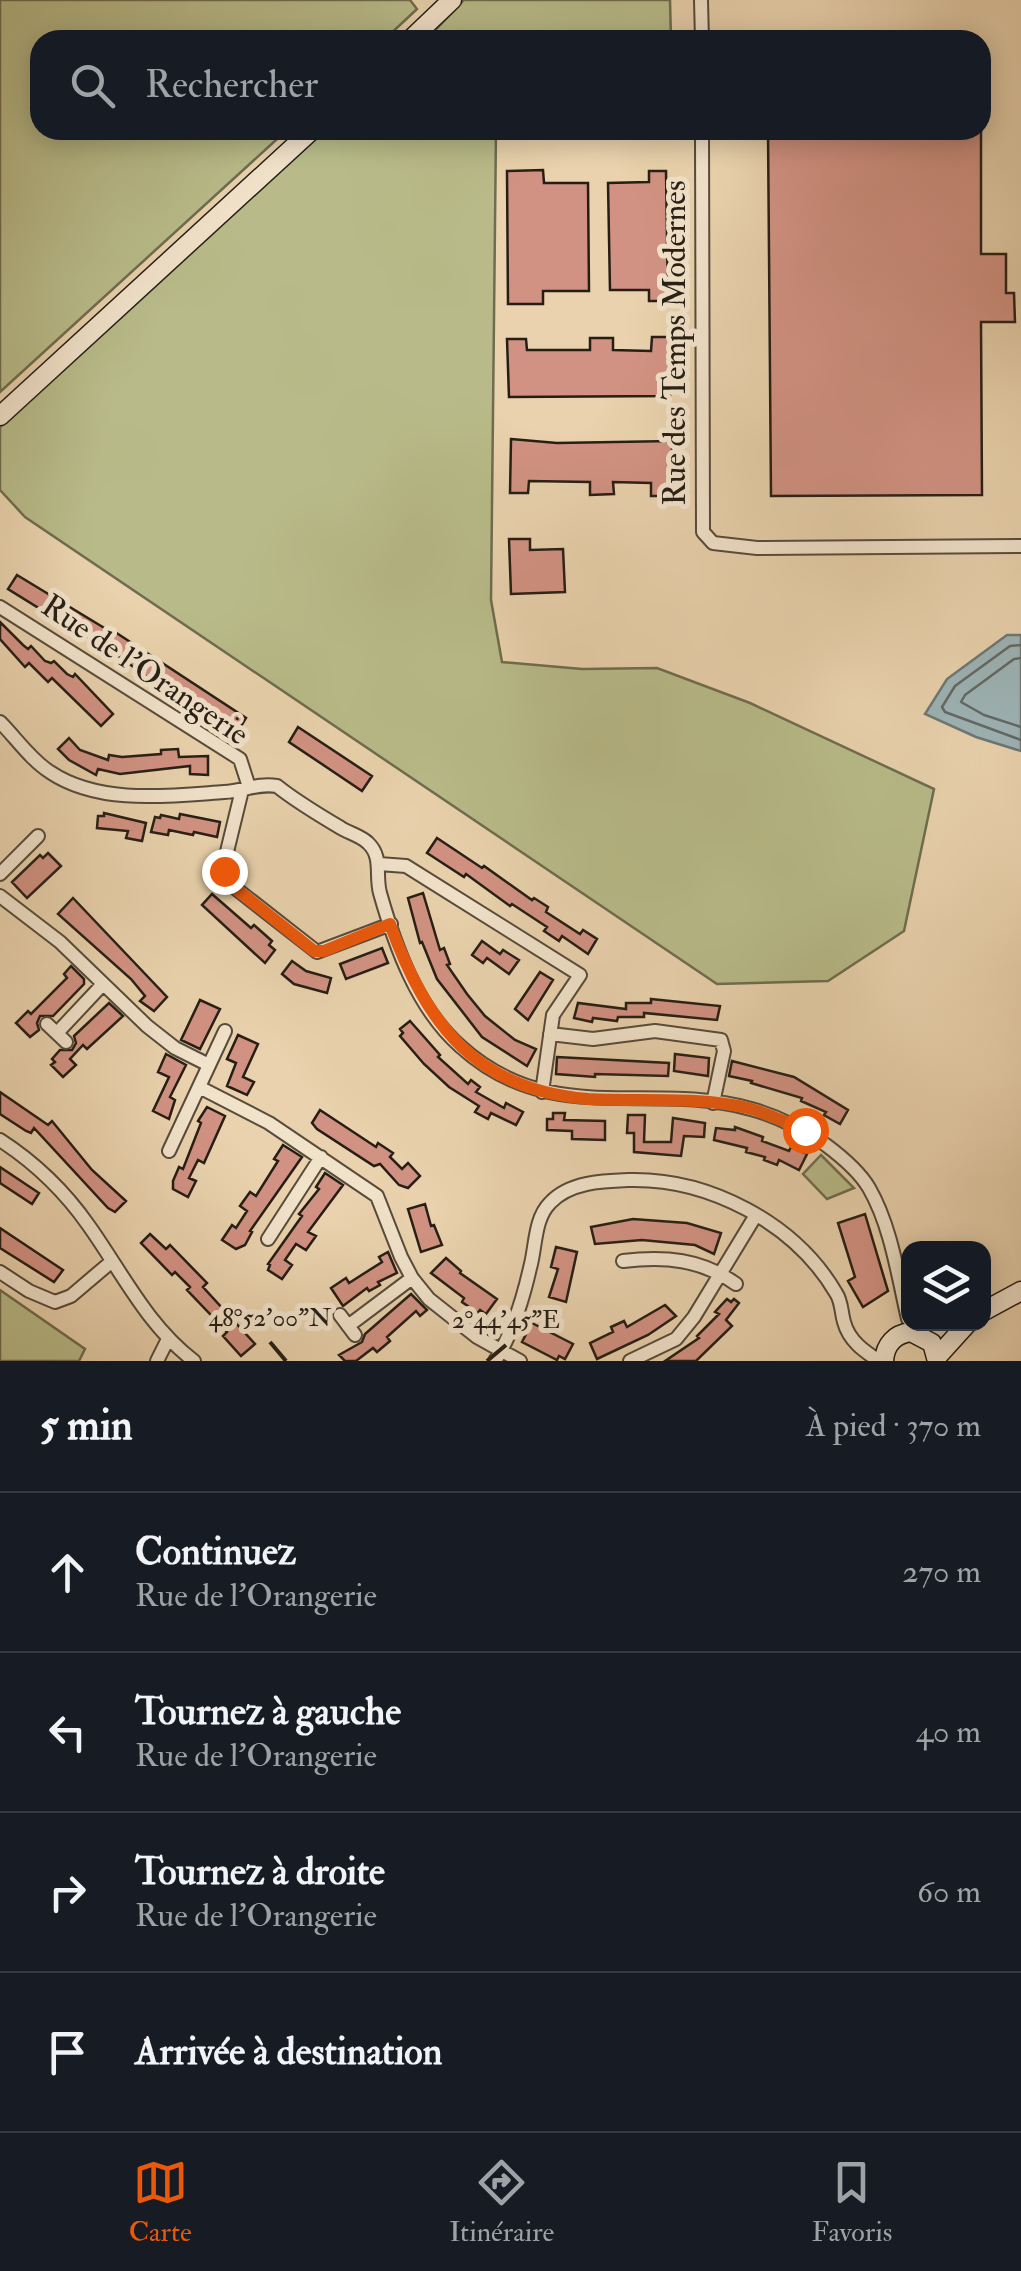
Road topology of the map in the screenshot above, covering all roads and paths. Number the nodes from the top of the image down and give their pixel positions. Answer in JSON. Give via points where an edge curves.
{"nodes":[{"id":1,"x":452,"y":0,"type":"edge"},
{"id":2,"x":702,"y":0,"type":"edge"},
{"id":3,"x":420,"y":30,"type":"edge"},
{"id":4,"x":702,"y":30,"type":"edge"},
{"id":5,"x":301,"y":140,"type":"edge"},
{"id":6,"x":702,"y":140,"type":"edge"},
{"id":7,"x":0,"y":416,"type":"edge"},
{"id":8,"x":1021,"y":546,"type":"edge"},
{"id":9,"x":0,"y":608,"type":"edge"},
{"id":10,"x":0,"y":722,"type":"edge"},
{"id":11,"x":245,"y":789,"type":"junction"},
{"id":12,"x":38,"y":836,"type":"dead end"},
{"id":13,"x":379,"y":864,"type":"junction"},
{"id":14,"x":0,"y":874,"type":"edge"},
{"id":15,"x":0,"y":896,"type":"edge"},
{"id":16,"x":390,"y":924,"type":"junction"},
{"id":17,"x":103,"y":984,"type":"junction"},
{"id":18,"x":225,"y":1032,"type":"dead end"},
{"id":19,"x":57,"y":1033,"type":"dead end"},
{"id":20,"x":550,"y":1034,"type":"junction"},
{"id":21,"x":209,"y":1065,"type":"junction"},
{"id":22,"x":199,"y":1087,"type":"junction"},
{"id":23,"x":542,"y":1092,"type":"junction"},
{"id":24,"x":713,"y":1103,"type":"junction"},
{"id":25,"x":0,"y":1140,"type":"edge"},
{"id":26,"x":169,"y":1151,"type":"dead end"},
{"id":27,"x":321,"y":1158,"type":"junction"},
{"id":28,"x":756,"y":1214,"type":"junction"},
{"id":29,"x":267,"y":1238,"type":"dead end"},
{"id":30,"x":622,"y":1261,"type":"dead end"},
{"id":31,"x":111,"y":1262,"type":"junction"},
{"id":32,"x":0,"y":1272,"type":"edge"},
{"id":33,"x":721,"y":1273,"type":"junction"},
{"id":34,"x":412,"y":1278,"type":"junction"},
{"id":35,"x":736,"y":1284,"type":"dead end"},
{"id":36,"x":901,"y":1284,"type":"edge"},
{"id":37,"x":1021,"y":1291,"type":"edge"},
{"id":38,"x":991,"y":1307,"type":"edge"},
{"id":39,"x":348,"y":1325,"type":"dead end"},
{"id":40,"x":908,"y":1331,"type":"edge"},
{"id":41,"x":916,"y":1331,"type":"edge"},
{"id":42,"x":960,"y":1331,"type":"edge"},
{"id":43,"x":167,"y":1340,"type":"junction"},
{"id":44,"x":852,"y":1340,"type":"junction"},
{"id":45,"x":884,"y":1355,"type":"edge"},
{"id":46,"x":498,"y":1356,"type":"edge"},
{"id":47,"x":938,"y":1359,"type":"edge"},
{"id":48,"x":157,"y":1361,"type":"edge"},
{"id":49,"x":194,"y":1361,"type":"edge"},
{"id":50,"x":520,"y":1361,"type":"edge"},
{"id":51,"x":630,"y":1361,"type":"edge"}],
"edges":[{"from":1,"to":3,"type":"main road"},
{"from":2,"to":4,"type":"street"},
{"from":5,"to":7,"type":"main road"},
{"from":6,"to":8,"type":"street","name":"Rue des Temps Modernes","via":[[704,532],[713,543],[757,548]]},
{"from":9,"to":11,"type":"street","name":"Rue de l'Orangerie","via":[[240,759]]},
{"from":10,"to":11,"type":"street","name":"Rue de l'Orangerie","via":[[47,771],[77,786],[108,794]]},
{"from":11,"to":13,"type":"street","name":"Rue de l'Orangerie","via":[[277,786],[368,843]]},
{"from":11,"to":16,"type":"street","name":"Rue de l'Orangerie","via":[[224,868],[230,884],[314,951]]},
{"from":12,"to":14,"type":"street"},
{"from":13,"to":16,"type":"street","via":[[378,888]]},
{"from":13,"to":20,"type":"street","name":"Rue de l'Orangerie","via":[[406,866],[586,979],[553,1015]]},
{"from":15,"to":17,"type":"street"},
{"from":16,"to":23,"type":"street","via":[[424,1002],[458,1046]]},
{"from":17,"to":19,"type":"street"},
{"from":17,"to":21,"type":"street","via":[[175,1048]]},
{"from":18,"to":21,"type":"street"},
{"from":20,"to":23,"type":"street","name":"Rue de l'Orangerie"},
{"from":20,"to":24,"type":"street","via":[[593,1040],[655,1031],[721,1040]]},
{"from":21,"to":22,"type":"street"},
{"from":22,"to":26,"type":"street"},
{"from":22,"to":27,"type":"street"},
{"from":23,"to":24,"type":"street"},
{"from":24,"to":36,"type":"street","via":[[805,1130],[850,1165],[879,1210]]},
{"from":25,"to":31,"type":"street","via":[[54,1184]]},
{"from":27,"to":29,"type":"street"},
{"from":27,"to":34,"type":"street","via":[[377,1196]]},
{"from":28,"to":33,"type":"street"},
{"from":28,"to":44,"type":"street","via":[[827,1280]]},
{"from":28,"to":46,"type":"street","via":[[702,1190],[646,1180],[564,1191],[540,1216],[529,1273]]},
{"from":30,"to":33,"type":"street","via":[[657,1257]]},
{"from":31,"to":32,"type":"street","via":[[55,1302]]},
{"from":31,"to":43,"type":"street"},
{"from":33,"to":35,"type":"street"},
{"from":33,"to":51,"type":"street","via":[[676,1340]]},
{"from":34,"to":39,"type":"street"},
{"from":34,"to":46,"type":"street"},
{"from":37,"to":38,"type":"main road"},
{"from":40,"to":45,"type":"main road"},
{"from":41,"to":47,"type":"main road"},
{"from":42,"to":47,"type":"main road"},
{"from":43,"to":48,"type":"street"},
{"from":43,"to":49,"type":"street"},
{"from":44,"to":45,"type":"street"},
{"from":44,"to":45,"type":"street"},
{"from":46,"to":50,"type":"street"}]}
